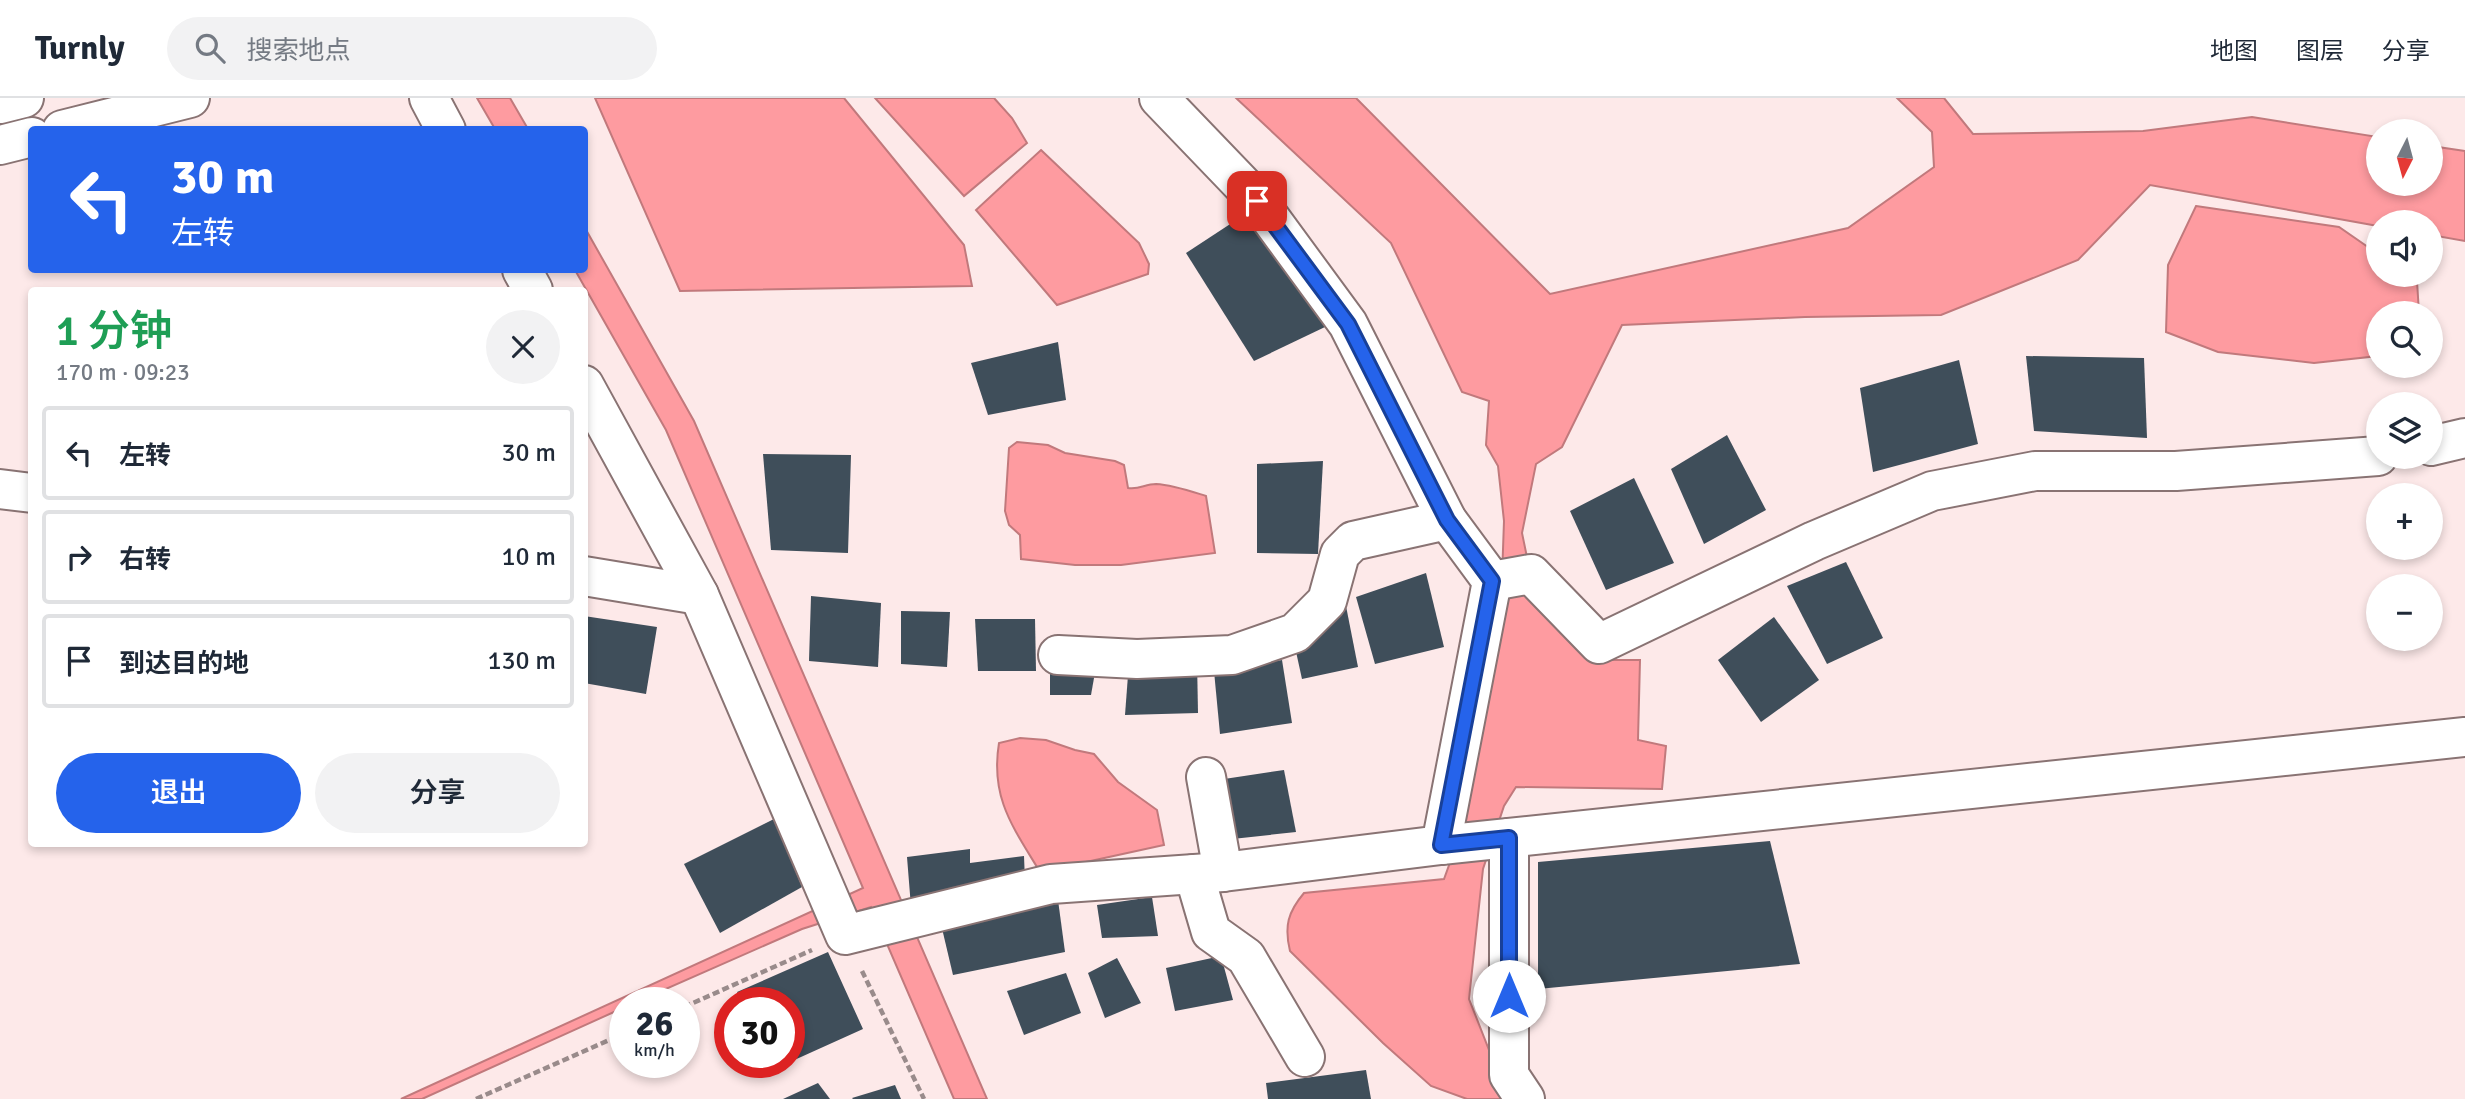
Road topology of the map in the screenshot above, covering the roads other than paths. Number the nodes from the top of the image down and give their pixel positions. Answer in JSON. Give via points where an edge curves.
{"nodes":[{"id":1,"x":24,"y":98,"type":"edge"},
{"id":2,"x":190,"y":98,"type":"edge"},
{"id":3,"x":429,"y":98,"type":"edge"},
{"id":4,"x":1159,"y":98,"type":"edge"},
{"id":5,"x":0,"y":104,"type":"edge"},
{"id":6,"x":78,"y":126,"type":"edge"},
{"id":7,"x":444,"y":126,"type":"edge"},
{"id":8,"x":28,"y":138,"type":"edge"},
{"id":9,"x":0,"y":145,"type":"edge"},
{"id":10,"x":588,"y":392,"type":"edge"},
{"id":11,"x":2465,"y":438,"type":"edge"},
{"id":12,"x":2443,"y":443,"type":"edge"},
{"id":13,"x":2366,"y":457,"type":"edge"},
{"id":14,"x":0,"y":489,"type":"edge"},
{"id":15,"x":28,"y":492,"type":"edge"},
{"id":16,"x":1447,"y":520,"type":"junction"},
{"id":17,"x":588,"y":577,"type":"edge"},
{"id":18,"x":1492,"y":581,"type":"junction"},
{"id":19,"x":699,"y":595,"type":"junction"},
{"id":20,"x":1058,"y":655,"type":"dead end"},
{"id":21,"x":2465,"y":737,"type":"edge"},
{"id":22,"x":1206,"y":777,"type":"dead end"},
{"id":23,"x":1509,"y":838,"type":"junction"},
{"id":24,"x":1441,"y":845,"type":"junction"},
{"id":25,"x":1209,"y":873,"type":"junction"},
{"id":26,"x":1305,"y":1057,"type":"dead end"},
{"id":27,"x":1525,"y":1099,"type":"edge"}],
"edges":[{"from":1,"to":5,"type":"street"},
{"from":2,"to":6,"type":"street"},
{"from":3,"to":7,"type":"street"},
{"from":4,"to":16,"type":"street","via":[[1257,201],[1348,324]]},
{"from":8,"to":9,"type":"street"},
{"from":10,"to":19,"type":"street"},
{"from":11,"to":12,"type":"street"},
{"from":13,"to":18,"type":"street","via":[[2176,471],[2035,471],[1932,491],[1814,541],[1600,644],[1531,574]]},
{"from":14,"to":15,"type":"street"},
{"from":16,"to":18,"type":"street"},
{"from":16,"to":20,"type":"street","via":[[1353,541],[1340,554],[1328,601],[1295,633],[1232,655],[1137,659]]},
{"from":17,"to":19,"type":"street"},
{"from":18,"to":24,"type":"street"},
{"from":19,"to":25,"type":"street","via":[[845,935],[1051,884]]},
{"from":21,"to":23,"type":"street"},
{"from":22,"to":25,"type":"street"},
{"from":23,"to":24,"type":"street"},
{"from":23,"to":27,"type":"street","via":[[1509,1075]]},
{"from":24,"to":25,"type":"street"},
{"from":25,"to":26,"type":"street","via":[[1211,932],[1246,957]]}]}
